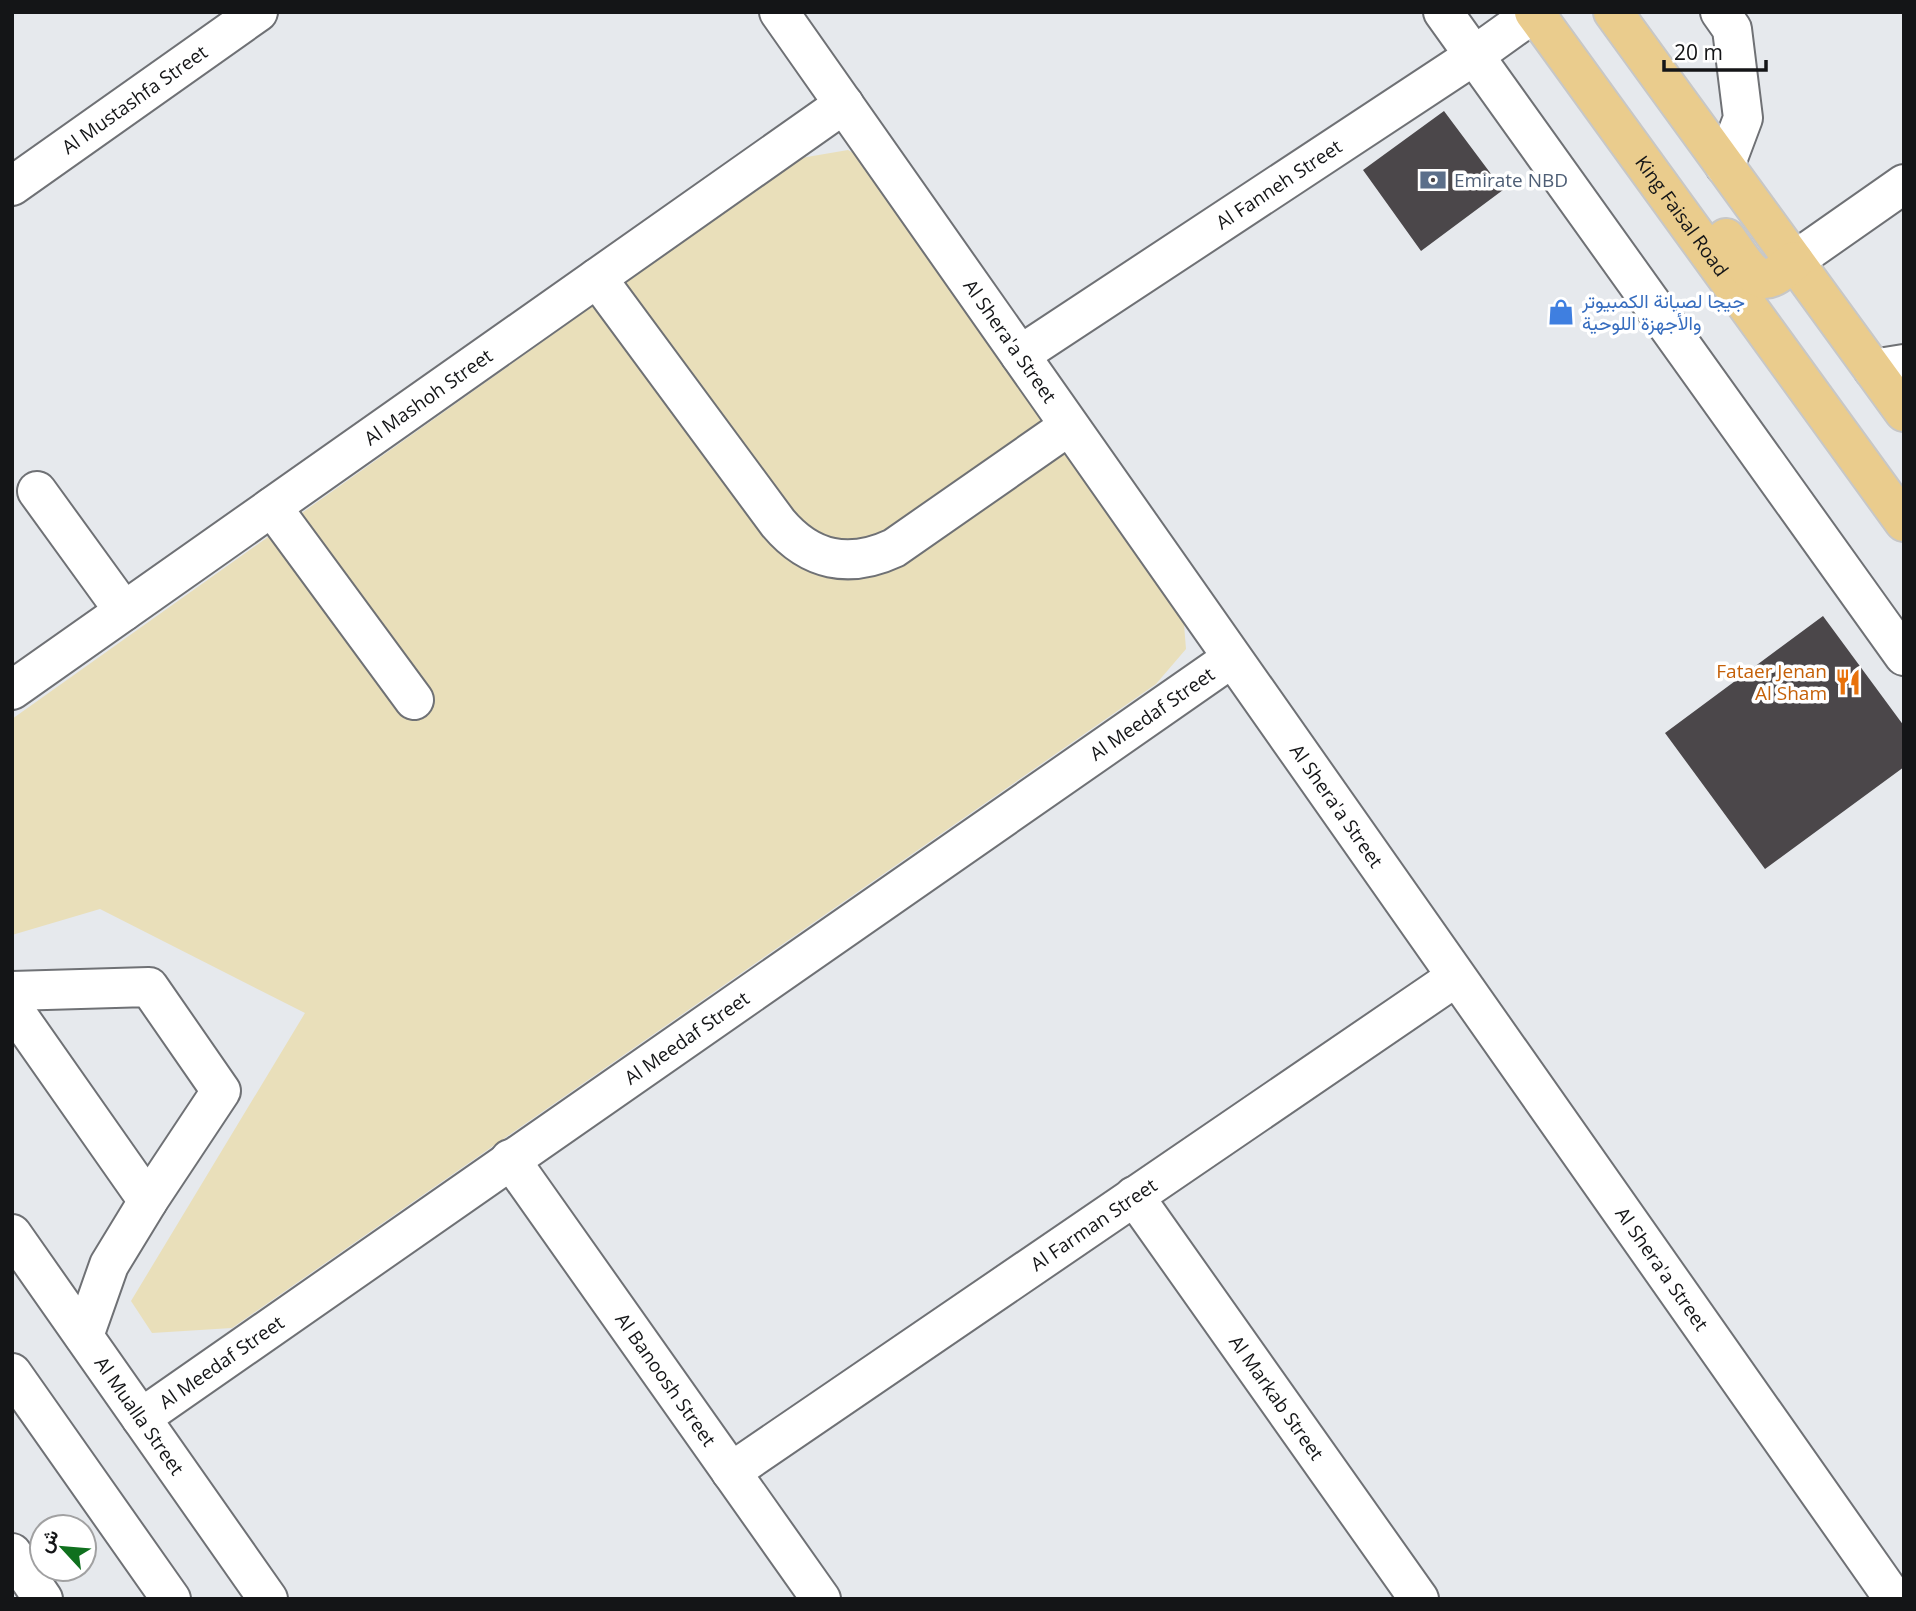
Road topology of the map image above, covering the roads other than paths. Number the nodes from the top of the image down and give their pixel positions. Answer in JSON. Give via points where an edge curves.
{"nodes":[{"id":1,"x":258,"y":12,"type":"edge"},
{"id":2,"x":779,"y":12,"type":"edge"},
{"id":3,"x":1443,"y":12,"type":"edge"},
{"id":4,"x":1534,"y":12,"type":"edge"},
{"id":5,"x":1562,"y":12,"type":"edge"},
{"id":6,"x":1614,"y":12,"type":"edge"},
{"id":7,"x":1720,"y":12,"type":"edge"},
{"id":8,"x":1475,"y":55,"type":"junction"},
{"id":9,"x":844,"y":104,"type":"junction"},
{"id":10,"x":1725,"y":166,"type":"junction"},
{"id":11,"x":1904,"y":184,"type":"edge"},
{"id":12,"x":12,"y":186,"type":"edge"},
{"id":13,"x":1794,"y":261,"type":"junction"},
{"id":14,"x":597,"y":278,"type":"junction"},
{"id":15,"x":1020,"y":355,"type":"junction"},
{"id":16,"x":1888,"y":367,"type":"edge"},
{"id":17,"x":1904,"y":412,"type":"edge"},
{"id":18,"x":1069,"y":426,"type":"junction"},
{"id":19,"x":37,"y":491,"type":"dead end"},
{"id":20,"x":272,"y":507,"type":"junction"},
{"id":21,"x":1904,"y":522,"type":"edge"},
{"id":22,"x":124,"y":611,"type":"junction"},
{"id":23,"x":1904,"y":656,"type":"edge"},
{"id":24,"x":1232,"y":657,"type":"junction"},
{"id":25,"x":12,"y":690,"type":"edge"},
{"id":26,"x":414,"y":700,"type":"dead end"},
{"id":27,"x":1456,"y":977,"type":"junction"},
{"id":28,"x":12,"y":990,"type":"edge"},
{"id":29,"x":12,"y":1007,"type":"edge"},
{"id":30,"x":510,"y":1159,"type":"junction"},
{"id":31,"x":1134,"y":1196,"type":"junction"},
{"id":32,"x":148,"y":1201,"type":"junction"},
{"id":33,"x":12,"y":1234,"type":"edge"},
{"id":34,"x":84,"y":1336,"type":"junction"},
{"id":35,"x":12,"y":1373,"type":"edge"},
{"id":36,"x":24,"y":1414,"type":"edge"},
{"id":37,"x":141,"y":1418,"type":"junction"},
{"id":38,"x":731,"y":1472,"type":"junction"},
{"id":39,"x":12,"y":1553,"type":"edge"},
{"id":40,"x":43,"y":1599,"type":"edge"},
{"id":41,"x":171,"y":1599,"type":"edge"},
{"id":42,"x":268,"y":1599,"type":"edge"},
{"id":43,"x":821,"y":1599,"type":"edge"},
{"id":44,"x":1419,"y":1599,"type":"edge"},
{"id":45,"x":1895,"y":1599,"type":"edge"}],
"edges":[{"from":1,"to":12,"type":"street","name":"Al Mustashfa Street"},
{"from":2,"to":9,"type":"street","name":"Al Shera'a Street"},
{"from":3,"to":8,"type":"street"},
{"from":4,"to":8,"type":"street","name":"Al Fanneh Street"},
{"from":4,"to":21,"type":"main road","name":"King Faisal Road"},
{"from":5,"to":13,"type":"main road","via":[[1750,270],[1766,279]]},
{"from":6,"to":10,"type":"main road"},
{"from":7,"to":10,"type":"street","via":[[1732,29],[1743,118]]},
{"from":8,"to":15,"type":"street","name":"Al Fanneh Street"},
{"from":8,"to":23,"type":"street"},
{"from":9,"to":14,"type":"street","name":"Al Mashoh Street"},
{"from":9,"to":15,"type":"street","name":"Al Shera'a Street"},
{"from":10,"to":13,"type":"main road"},
{"from":11,"to":13,"type":"street"},
{"from":13,"to":16,"type":"main road"},
{"from":14,"to":18,"type":"street","via":[[778,523],[790,537],[822,556],[859,560],[894,548]]},
{"from":14,"to":20,"type":"street","name":"Al Mashoh Street"},
{"from":15,"to":18,"type":"street","name":"Al Shera'a Street"},
{"from":16,"to":17,"type":"main road"},
{"from":18,"to":24,"type":"street","name":"Al Shera'a Street"},
{"from":19,"to":22,"type":"street"},
{"from":20,"to":22,"type":"street","name":"Al Mashoh Street"},
{"from":20,"to":26,"type":"street"},
{"from":22,"to":25,"type":"street","name":"Al Mashoh Street"},
{"from":24,"to":27,"type":"street","name":"Al Shera'a Street"},
{"from":24,"to":30,"type":"street","name":"Al Meedaf Street"},
{"from":27,"to":31,"type":"street","name":"Al Farman Street"},
{"from":27,"to":45,"type":"street","name":"Al Shera'a Street"},
{"from":28,"to":32,"type":"street","via":[[149,987],[221,1091]]},
{"from":29,"to":32,"type":"street"},
{"from":30,"to":37,"type":"street","name":"Al Meedaf Street"},
{"from":30,"to":38,"type":"street","name":"Al Banoosh Street"},
{"from":31,"to":38,"type":"street","name":"Al Farman Street"},
{"from":31,"to":44,"type":"street","name":"Al Markab Street"},
{"from":32,"to":34,"type":"street","via":[[109,1265]]},
{"from":33,"to":34,"type":"street","name":"Al Mualla Street"},
{"from":34,"to":37,"type":"street","name":"Al Mualla Street"},
{"from":35,"to":36,"type":"street"},
{"from":36,"to":41,"type":"street"},
{"from":37,"to":42,"type":"street","name":"Al Mualla Street"},
{"from":38,"to":43,"type":"street","name":"Al Banoosh Street"},
{"from":39,"to":40,"type":"street"}]}
